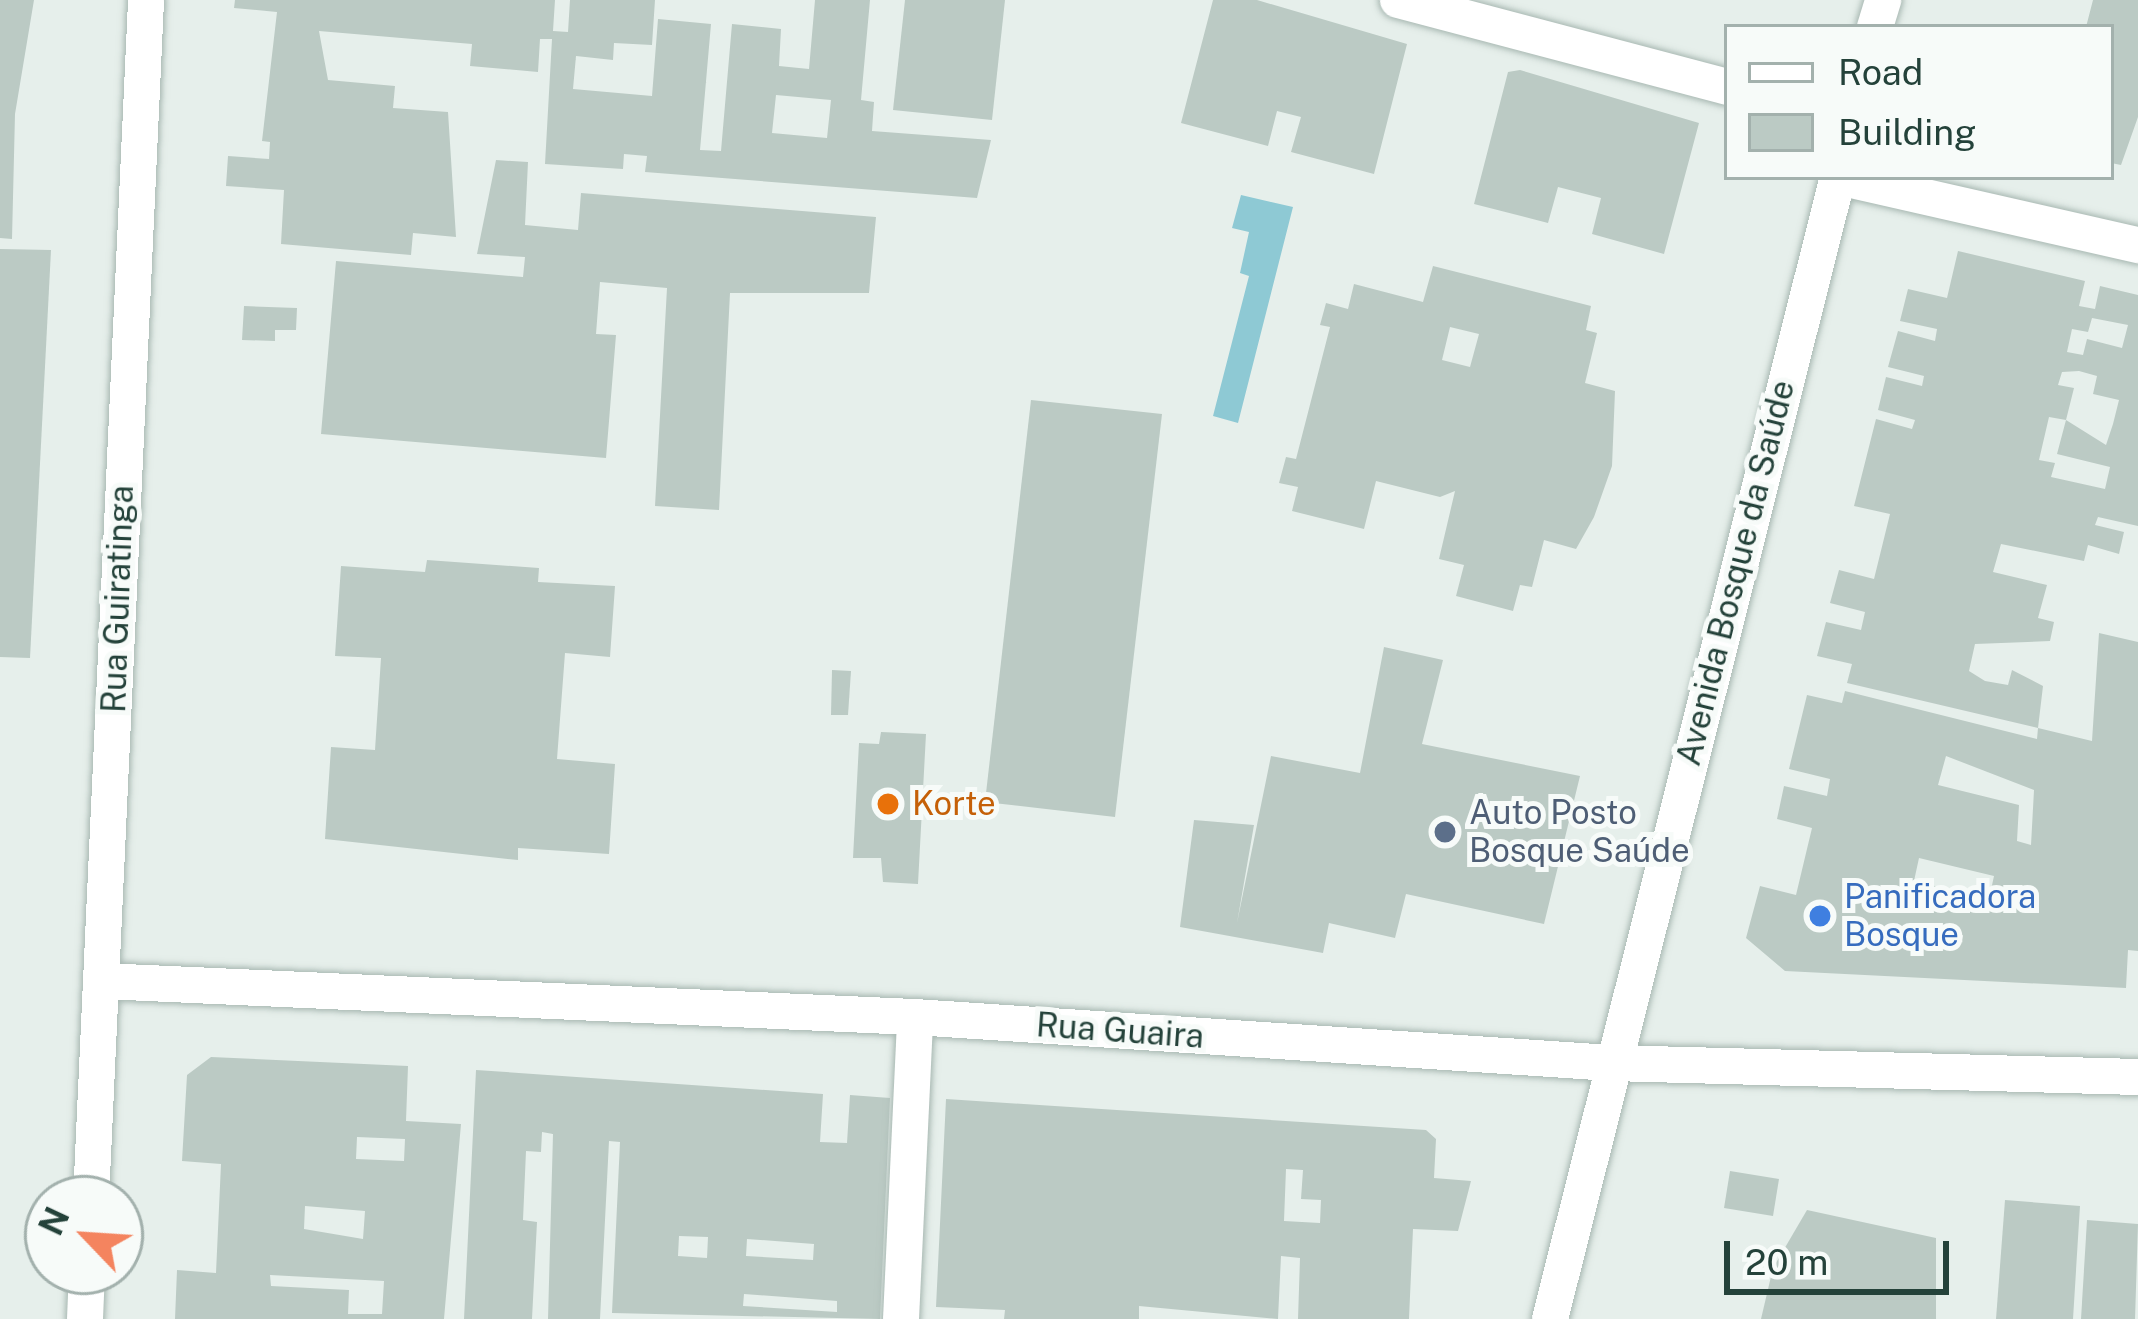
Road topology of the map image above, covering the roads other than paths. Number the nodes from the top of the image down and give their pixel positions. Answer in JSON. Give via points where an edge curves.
{"nodes":[{"id":1,"x":146,"y":0,"type":"edge"},
{"id":2,"x":1398,"y":0,"type":"edge"},
{"id":3,"x":1724,"y":86,"type":"edge"},
{"id":4,"x":1837,"y":180,"type":"edge"},
{"id":5,"x":1851,"y":180,"type":"edge"},
{"id":6,"x":2138,"y":245,"type":"edge"},
{"id":7,"x":102,"y":981,"type":"junction"},
{"id":8,"x":915,"y":1017,"type":"junction"},
{"id":9,"x":1610,"y":1063,"type":"junction"},
{"id":10,"x":2138,"y":1077,"type":"edge"},
{"id":11,"x":92,"y":1175,"type":"edge"},
{"id":12,"x":901,"y":1319,"type":"edge"},
{"id":13,"x":1550,"y":1319,"type":"edge"}],
"edges":[{"from":1,"to":7,"type":"street","name":"Rua Guiratinga"},
{"from":2,"to":3,"type":"street"},
{"from":4,"to":9,"type":"street","name":"Avenida Bosque da Saúde"},
{"from":5,"to":6,"type":"street"},
{"from":7,"to":8,"type":"street","name":"Rua Guaira"},
{"from":7,"to":11,"type":"street","name":"Rua Guiratinga"},
{"from":8,"to":9,"type":"street","name":"Rua Guaira"},
{"from":8,"to":12,"type":"street"},
{"from":9,"to":10,"type":"street","name":"Rua Guaira"},
{"from":9,"to":13,"type":"street","name":"Avenida Bosque da Saúde"}]}
